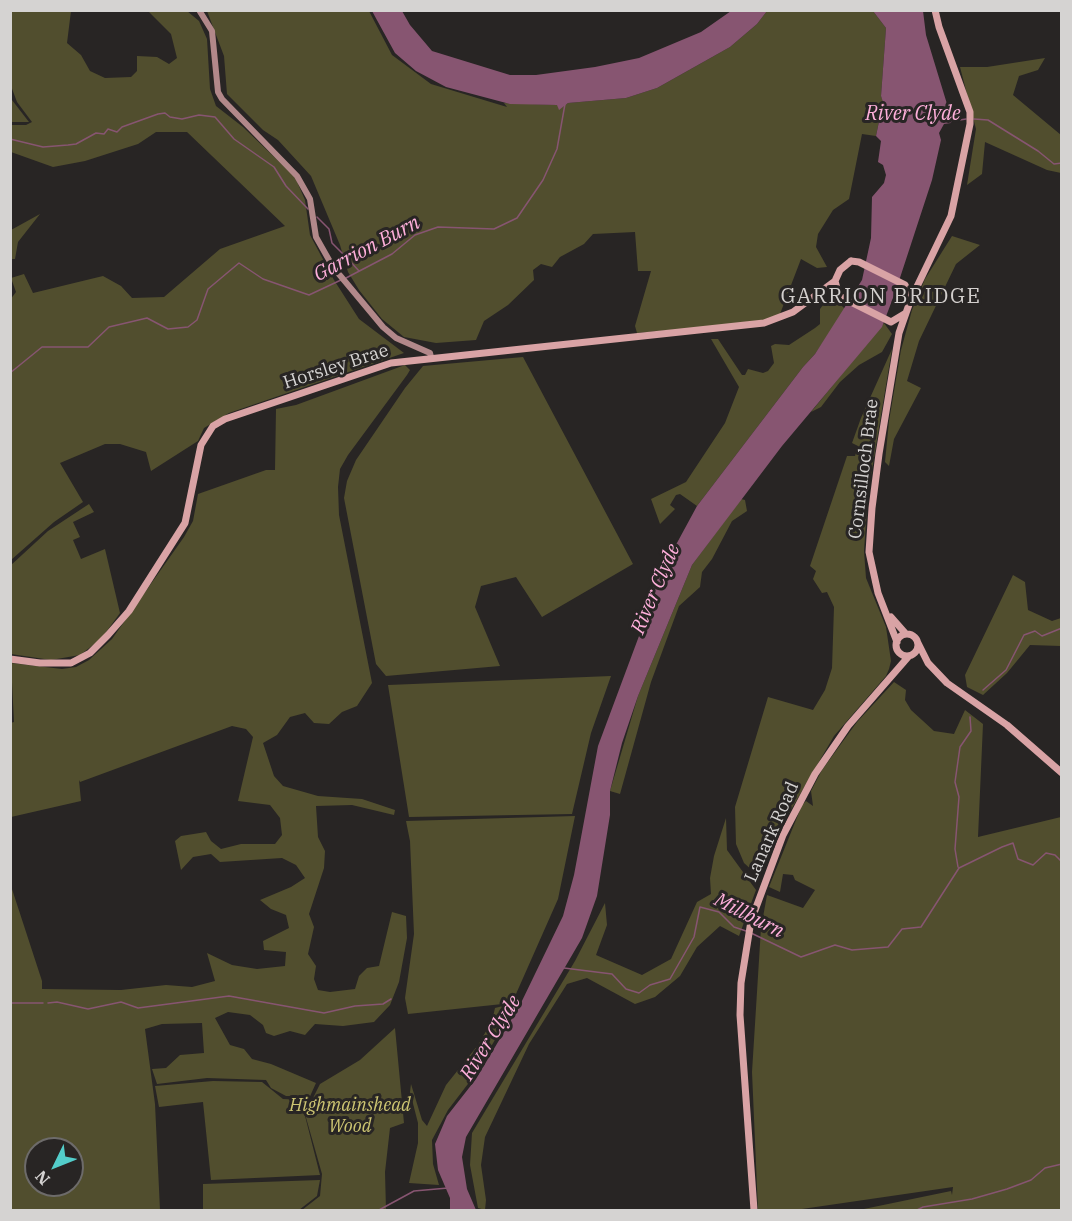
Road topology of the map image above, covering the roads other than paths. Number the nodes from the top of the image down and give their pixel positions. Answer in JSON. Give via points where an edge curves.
{"nodes":[{"id":1,"x":199,"y":10,"type":"edge"},
{"id":2,"x":935,"y":10,"type":"edge"},
{"id":3,"x":923,"y":277,"type":"junction"},
{"id":4,"x":835,"y":281,"type":"junction"},
{"id":5,"x":906,"y":285,"type":"junction"},
{"id":6,"x":840,"y":297,"type":"junction"},
{"id":7,"x":812,"y":298,"type":"junction"},
{"id":8,"x":911,"y":299,"type":"junction"},
{"id":9,"x":906,"y":314,"type":"junction"},
{"id":10,"x":889,"y":321,"type":"junction"},
{"id":11,"x":899,"y":333,"type":"junction"},
{"id":12,"x":431,"y":357,"type":"junction"},
{"id":13,"x":884,"y":608,"type":"junction"},
{"id":14,"x":906,"y":634,"type":"junction"},
{"id":15,"x":918,"y":643,"type":"junction"},
{"id":16,"x":897,"y":646,"type":"junction"},
{"id":17,"x":910,"y":656,"type":"junction"},
{"id":18,"x":10,"y":659,"type":"edge"},
{"id":19,"x":928,"y":663,"type":"junction"},
{"id":20,"x":895,"y":671,"type":"junction"},
{"id":21,"x":1062,"y":773,"type":"edge"},
{"id":22,"x":754,"y":1210,"type":"edge"}],
"edges":[{"from":1,"to":12,"type":"main road","via":[[212,31],[218,92],[297,176],[310,199],[316,237],[339,276],[389,333],[424,349]]},
{"from":2,"to":3,"type":"main road","via":[[970,112],[970,124],[951,216]]},
{"from":3,"to":5,"type":"main road"},
{"from":3,"to":8,"type":"main road"},
{"from":4,"to":5,"type":"main road","name":"Horsley Brae","via":[[851,261]]},
{"from":4,"to":6,"type":"main road"},
{"from":4,"to":7,"type":"main road","name":"Horsley Brae"},
{"from":5,"to":8,"type":"main road"},
{"from":6,"to":7,"type":"main road","name":"Horsley Brae","via":[[831,294]]},
{"from":6,"to":10,"type":"main road"},
{"from":7,"to":12,"type":"main road","name":"Horsley Brae","via":[[785,315],[751,326]]},
{"from":8,"to":9,"type":"main road","name":"Cornsilloch Brae"},
{"from":9,"to":10,"type":"main road"},
{"from":9,"to":11,"type":"main road","name":"Cornsilloch Brae"},
{"from":10,"to":11,"type":"main road"},
{"from":11,"to":13,"type":"main road","name":"Cornsilloch Brae","via":[[870,533],[870,566]]},
{"from":12,"to":18,"type":"main road","name":"Horsley Brae","via":[[368,369],[213,426],[201,445],[185,523],[129,611],[90,653],[72,663]]},
{"from":13,"to":14,"type":"main road","name":"Cornsilloch Brae"},
{"from":13,"to":16,"type":"main road","name":"Cornsilloch Brae"},
{"from":14,"to":15,"type":"main road"},
{"from":14,"to":16,"type":"main road"},
{"from":15,"to":17,"type":"main road"},
{"from":15,"to":19,"type":"main road"},
{"from":16,"to":17,"type":"main road","via":[[902,655]]},
{"from":16,"to":20,"type":"main road"},
{"from":17,"to":19,"type":"main road"},
{"from":17,"to":20,"type":"main road","name":"Lanark Road"},
{"from":19,"to":21,"type":"main road","via":[[947,683]]},
{"from":20,"to":22,"type":"main road","name":"Lanark Road","via":[[838,739],[804,793],[775,853],[751,921],[741,983],[741,1048]]}]}
